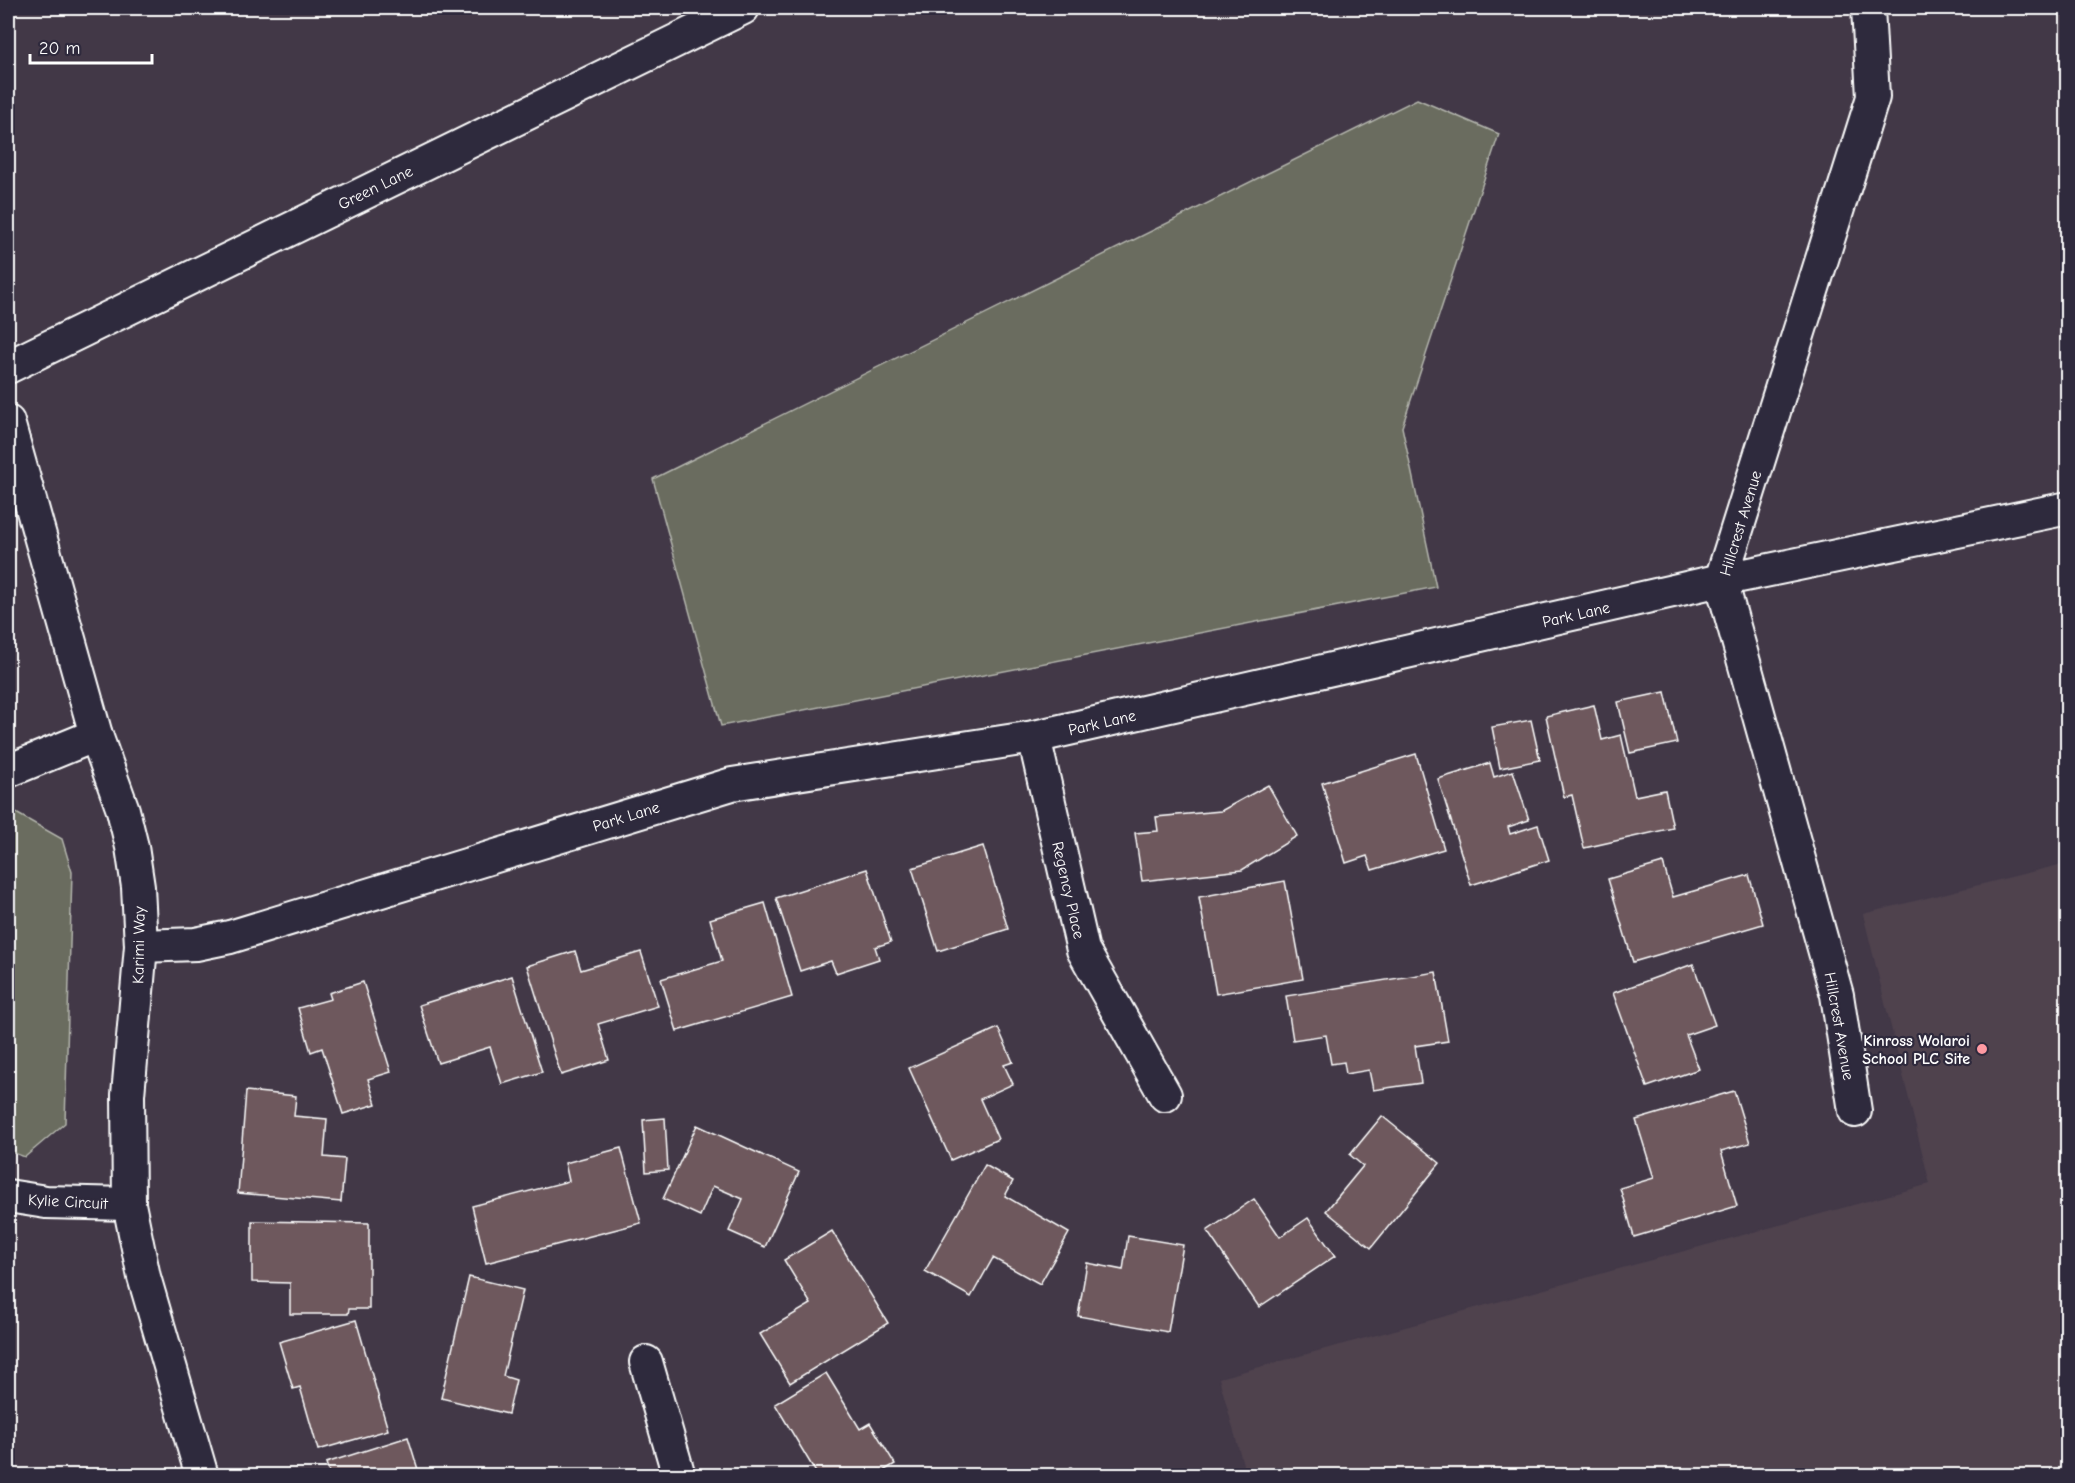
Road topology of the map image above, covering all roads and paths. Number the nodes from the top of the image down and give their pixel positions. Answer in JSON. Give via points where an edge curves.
{"nodes":[{"id":1,"x":743,"y":8,"type":"edge"},
{"id":2,"x":1868,"y":8,"type":"edge"},
{"id":3,"x":8,"y":367,"type":"edge"},
{"id":4,"x":8,"y":422,"type":"edge"},
{"id":5,"x":2067,"y":508,"type":"edge"},
{"id":6,"x":1721,"y":580,"type":"junction"},
{"id":7,"x":96,"y":735,"type":"junction"},
{"id":8,"x":1034,"y":737,"type":"junction"},
{"id":9,"x":8,"y":771,"type":"edge"},
{"id":10,"x":141,"y":946,"type":"junction"},
{"id":11,"x":1165,"y":1095,"type":"dead end"},
{"id":12,"x":1855,"y":1111,"type":"dead end"},
{"id":13,"x":8,"y":1196,"type":"edge"},
{"id":14,"x":129,"y":1204,"type":"junction"},
{"id":15,"x":646,"y":1362,"type":"dead end"},
{"id":16,"x":202,"y":1476,"type":"edge"},
{"id":17,"x":679,"y":1476,"type":"edge"}],
"edges":[{"from":1,"to":3,"type":"street","name":"Green Lane"},
{"from":2,"to":6,"type":"street","name":"Hillcrest Avenue","via":[[1873,97]]},
{"from":4,"to":7,"type":"street","name":"Karimi Way"},
{"from":5,"to":6,"type":"street","name":"Park Lane"},
{"from":6,"to":8,"type":"street","name":"Park Lane"},
{"from":6,"to":12,"type":"street","name":"Hillcrest Avenue","via":[[1838,995]]},
{"from":7,"to":9,"type":"street"},
{"from":7,"to":10,"type":"street","name":"Karimi Way","via":[[132,847]]},
{"from":8,"to":10,"type":"street","name":"Park Lane","via":[[732,784],[230,936],[196,944]]},
{"from":8,"to":11,"type":"street","name":"Regency Place","via":[[1083,950]]},
{"from":10,"to":14,"type":"street","name":"Karimi Way","via":[[128,1095]]},
{"from":13,"to":14,"type":"street","name":"Kylie Circuit","via":[[46,1203]]},
{"from":14,"to":16,"type":"street","name":"Karimi Way","via":[[144,1277]]},
{"from":15,"to":17,"type":"street"}]}
